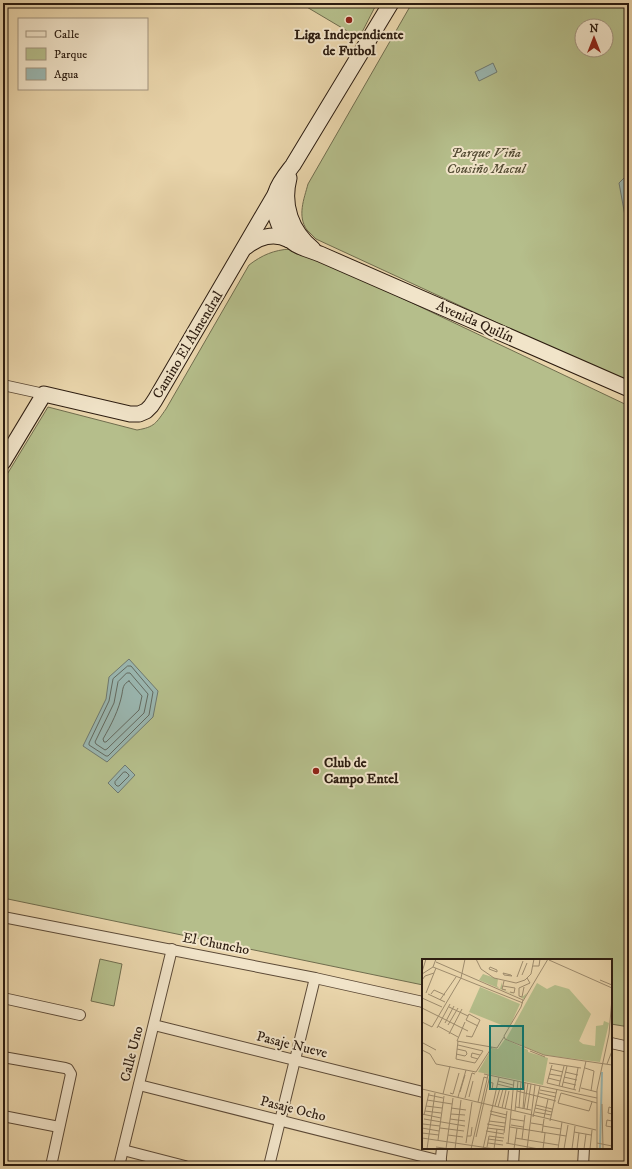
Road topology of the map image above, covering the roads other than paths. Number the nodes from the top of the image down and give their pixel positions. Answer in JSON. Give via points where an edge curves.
{"nodes":[{"id":1,"x":391,"y":3,"type":"edge"},
{"id":2,"x":293,"y":165,"type":"junction"},
{"id":3,"x":276,"y":192,"type":"junction"},
{"id":4,"x":285,"y":223,"type":"junction"},
{"id":5,"x":257,"y":228,"type":"junction"},
{"id":6,"x":289,"y":240,"type":"junction"},
{"id":7,"x":245,"y":248,"type":"junction"},
{"id":8,"x":320,"y":254,"type":"junction"},
{"id":9,"x":3,"y":384,"type":"edge"},
{"id":10,"x":629,"y":389,"type":"edge"},
{"id":11,"x":44,"y":394,"type":"junction"},
{"id":12,"x":3,"y":462,"type":"edge"},
{"id":13,"x":3,"y":917,"type":"edge"},
{"id":14,"x":172,"y":950,"type":"junction"},
{"id":15,"x":315,"y":978,"type":"junction"},
{"id":16,"x":3,"y":998,"type":"edge"},
{"id":17,"x":422,"y":1002,"type":"edge"},
{"id":18,"x":80,"y":1015,"type":"dead end"},
{"id":19,"x":154,"y":1025,"type":"junction"},
{"id":20,"x":612,"y":1043,"type":"edge"},
{"id":21,"x":629,"y":1047,"type":"edge"},
{"id":22,"x":3,"y":1057,"type":"edge"},
{"id":23,"x":295,"y":1060,"type":"junction"},
{"id":24,"x":139,"y":1085,"type":"junction"},
{"id":25,"x":422,"y":1092,"type":"edge"},
{"id":26,"x":3,"y":1116,"type":"edge"},
{"id":27,"x":280,"y":1121,"type":"junction"},
{"id":28,"x":60,"y":1127,"type":"junction"},
{"id":29,"x":442,"y":1149,"type":"edge"},
{"id":30,"x":514,"y":1149,"type":"edge"},
{"id":31,"x":584,"y":1149,"type":"edge"},
{"id":32,"x":123,"y":1150,"type":"junction"},
{"id":33,"x":441,"y":1164,"type":"edge"},
{"id":34,"x":50,"y":1166,"type":"edge"},
{"id":35,"x":119,"y":1166,"type":"edge"},
{"id":36,"x":185,"y":1166,"type":"edge"},
{"id":37,"x":269,"y":1166,"type":"edge"},
{"id":38,"x":513,"y":1166,"type":"edge"},
{"id":39,"x":583,"y":1166,"type":"edge"}],
"edges":[{"from":1,"to":2,"type":"main road","name":"Avenida Quilín"},
{"from":2,"to":3,"type":"main road","name":"Avenida Quilín"},
{"from":2,"to":4,"type":"main road","name":"Avenida Quilín","via":[[287,185],[288,210]]},
{"from":3,"to":4,"type":"main road","name":"Avenida Quilín","via":[[276,207]]},
{"from":3,"to":5,"type":"main road","name":"Camino El Almendral"},
{"from":4,"to":5,"type":"main road","via":[[267,223]]},
{"from":4,"to":6,"type":"main road","name":"Avenida Quilín","via":[[284,235]]},
{"from":4,"to":8,"type":"main road","name":"Avenida Quilín"},
{"from":5,"to":7,"type":"main road","name":"Camino El Almendral"},
{"from":6,"to":7,"type":"main road","name":"Avenida Quilín","via":[[266,236],[251,242]]},
{"from":6,"to":8,"type":"main road","name":"Avenida Quilín"},
{"from":7,"to":11,"type":"main road","name":"Camino El Almendral","via":[[146,411],[130,414]]},
{"from":8,"to":10,"type":"main road","name":"Avenida Quilín"},
{"from":9,"to":11,"type":"street","name":"Camino El Almendral"},
{"from":11,"to":12,"type":"main road"},
{"from":13,"to":14,"type":"street","name":"El Chuncho"},
{"from":14,"to":15,"type":"street","name":"El Chuncho"},
{"from":14,"to":19,"type":"street","name":"Calle Uno"},
{"from":15,"to":17,"type":"street","name":"El Chuncho"},
{"from":15,"to":23,"type":"street"},
{"from":16,"to":18,"type":"street"},
{"from":19,"to":23,"type":"street","name":"Pasaje Nueve"},
{"from":19,"to":24,"type":"street","name":"Calle Uno"},
{"from":20,"to":21,"type":"street"},
{"from":22,"to":28,"type":"street","via":[[70,1071],[71,1078]]},
{"from":23,"to":25,"type":"street","name":"Pasaje Nueve"},
{"from":23,"to":27,"type":"street"},
{"from":24,"to":27,"type":"street","name":"Pasaje Ocho"},
{"from":24,"to":32,"type":"street","name":"Calle Uno"},
{"from":26,"to":28,"type":"street"},
{"from":27,"to":33,"type":"street","name":"Pasaje Ocho"},
{"from":27,"to":37,"type":"street"},
{"from":28,"to":34,"type":"street"},
{"from":29,"to":33,"type":"street"},
{"from":30,"to":38,"type":"street"},
{"from":31,"to":39,"type":"street"},
{"from":32,"to":35,"type":"street","name":"Calle Uno"},
{"from":32,"to":36,"type":"street"}]}
